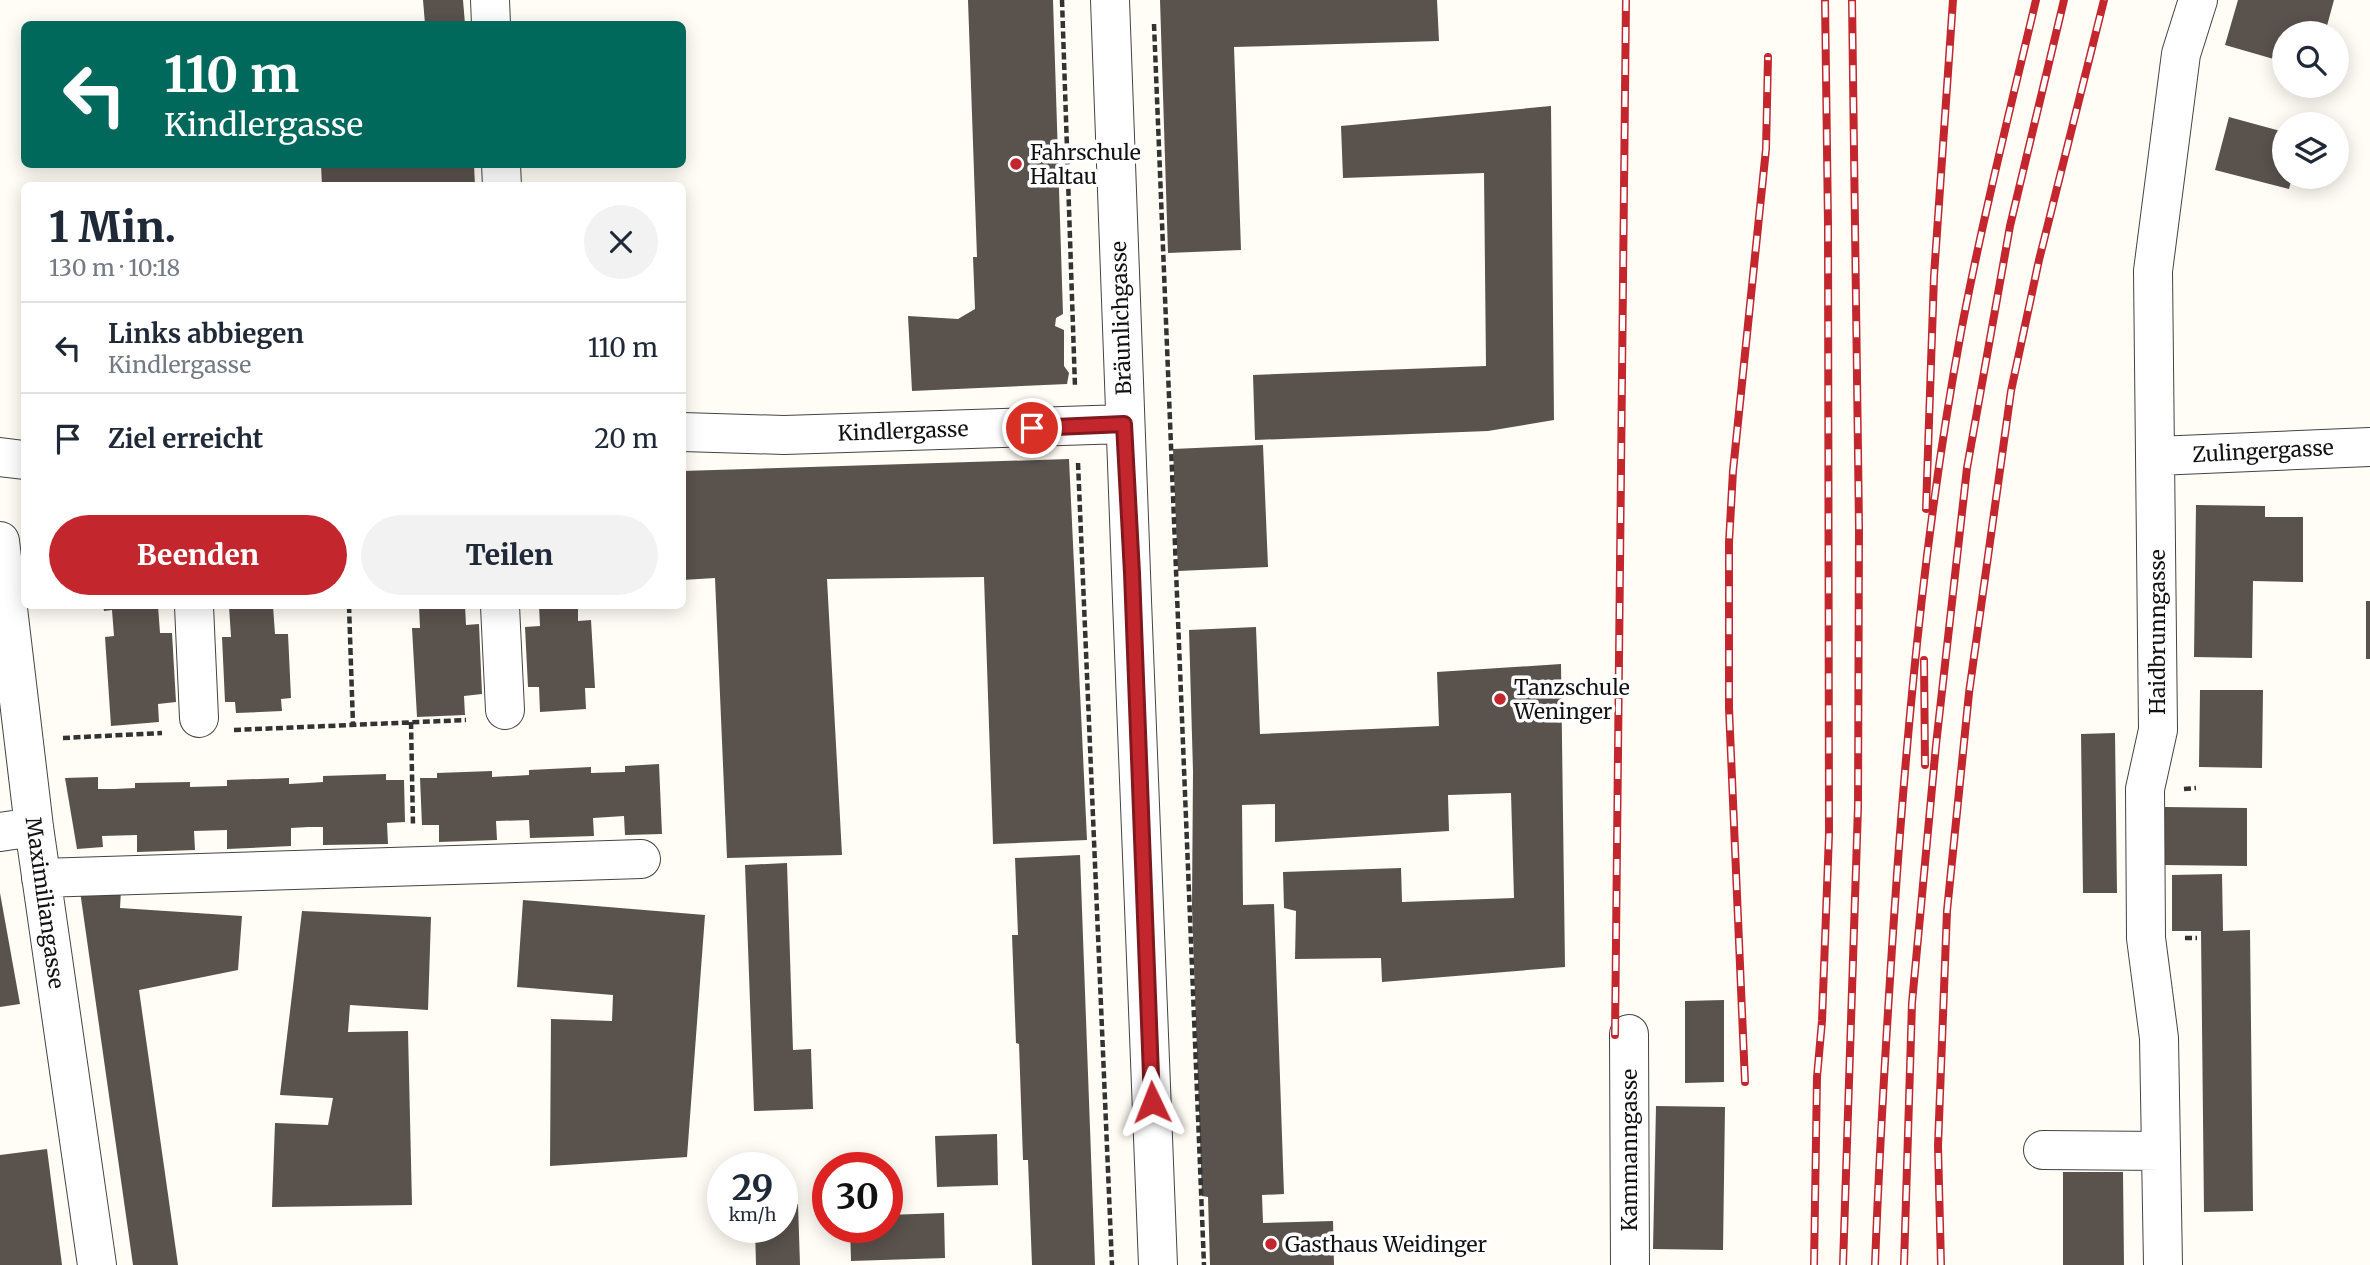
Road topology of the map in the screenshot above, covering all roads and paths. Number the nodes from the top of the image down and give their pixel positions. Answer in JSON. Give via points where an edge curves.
{"nodes":[{"id":1,"x":490,"y":0,"type":"edge"},
{"id":2,"x":1062,"y":0,"type":"edge"},
{"id":3,"x":1110,"y":0,"type":"edge"},
{"id":4,"x":2198,"y":0,"type":"edge"},
{"id":5,"x":1153,"y":14,"type":"dead end"},
{"id":6,"x":491,"y":21,"type":"edge"},
{"id":7,"x":1124,"y":424,"type":"junction"},
{"id":8,"x":1076,"y":426,"type":"junction"},
{"id":9,"x":686,"y":432,"type":"edge"},
{"id":10,"x":2370,"y":447,"type":"edge"},
{"id":11,"x":2156,"y":456,"type":"junction"},
{"id":12,"x":0,"y":457,"type":"edge"},
{"id":13,"x":21,"y":460,"type":"edge"},
{"id":14,"x":0,"y":541,"type":"edge"},
{"id":15,"x":194,"y":609,"type":"edge"},
{"id":16,"x":349,"y":609,"type":"edge"},
{"id":17,"x":500,"y":609,"type":"edge"},
{"id":18,"x":505,"y":710,"type":"joint"},
{"id":19,"x":411,"y":722,"type":"junction"},
{"id":20,"x":353,"y":725,"type":"junction"},
{"id":21,"x":198,"y":727,"type":"junction"},
{"id":22,"x":23,"y":740,"type":"junction"},
{"id":23,"x":17,"y":830,"type":"edge"},
{"id":24,"x":641,"y":859,"type":"dead end"},
{"id":25,"x":413,"y":866,"type":"junction"},
{"id":26,"x":41,"y":877,"type":"junction"},
{"id":27,"x":1629,"y":1034,"type":"dead end"},
{"id":28,"x":2043,"y":1150,"type":"dead end"},
{"id":29,"x":2161,"y":1151,"type":"junction"},
{"id":30,"x":97,"y":1265,"type":"edge"},
{"id":31,"x":1112,"y":1265,"type":"edge"},
{"id":32,"x":1158,"y":1265,"type":"edge"},
{"id":33,"x":1204,"y":1265,"type":"edge"},
{"id":34,"x":1630,"y":1265,"type":"edge"},
{"id":35,"x":2163,"y":1265,"type":"edge"}],
"edges":[{"from":1,"to":6,"type":"street"},
{"from":2,"to":8,"type":"path"},
{"from":3,"to":7,"type":"street","name":"Bräunlichgasse"},
{"from":4,"to":11,"type":"street","name":"Haidbrunngasse","via":[[2181,54],[2153,271]]},
{"from":5,"to":33,"type":"path"},
{"from":7,"to":8,"type":"street","name":"Kindlergasse"},
{"from":7,"to":32,"type":"street","name":"Bräunlichgasse"},
{"from":8,"to":9,"type":"street","name":"Kindlergasse","via":[[784,435]]},
{"from":8,"to":31,"type":"path"},
{"from":10,"to":11,"type":"street","name":"Zulingergasse"},
{"from":11,"to":29,"type":"street","name":"Haidbrunngasse","via":[[2158,730],[2145,803],[2146,938],[2159,1038]]},
{"from":12,"to":13,"type":"street"},
{"from":14,"to":22,"type":"street","name":"Maximiliangasse"},
{"from":15,"to":21,"type":"street"},
{"from":16,"to":20,"type":"path"},
{"from":17,"to":18,"type":"street"},
{"from":18,"to":19,"type":"path","via":[[501,718]]},
{"from":19,"to":20,"type":"path"},
{"from":19,"to":25,"type":"path"},
{"from":20,"to":21,"type":"path"},
{"from":21,"to":22,"type":"path"},
{"from":22,"to":23,"type":"street","name":"Maximiliangasse"},
{"from":23,"to":26,"type":"street","name":"Maximiliangasse"},
{"from":24,"to":25,"type":"street"},
{"from":25,"to":26,"type":"street"},
{"from":26,"to":30,"type":"street","name":"Maximiliangasse"},
{"from":27,"to":34,"type":"street","name":"Kammanngasse"},
{"from":28,"to":29,"type":"street"},
{"from":29,"to":35,"type":"street","name":"Haidbrunngasse"}]}
